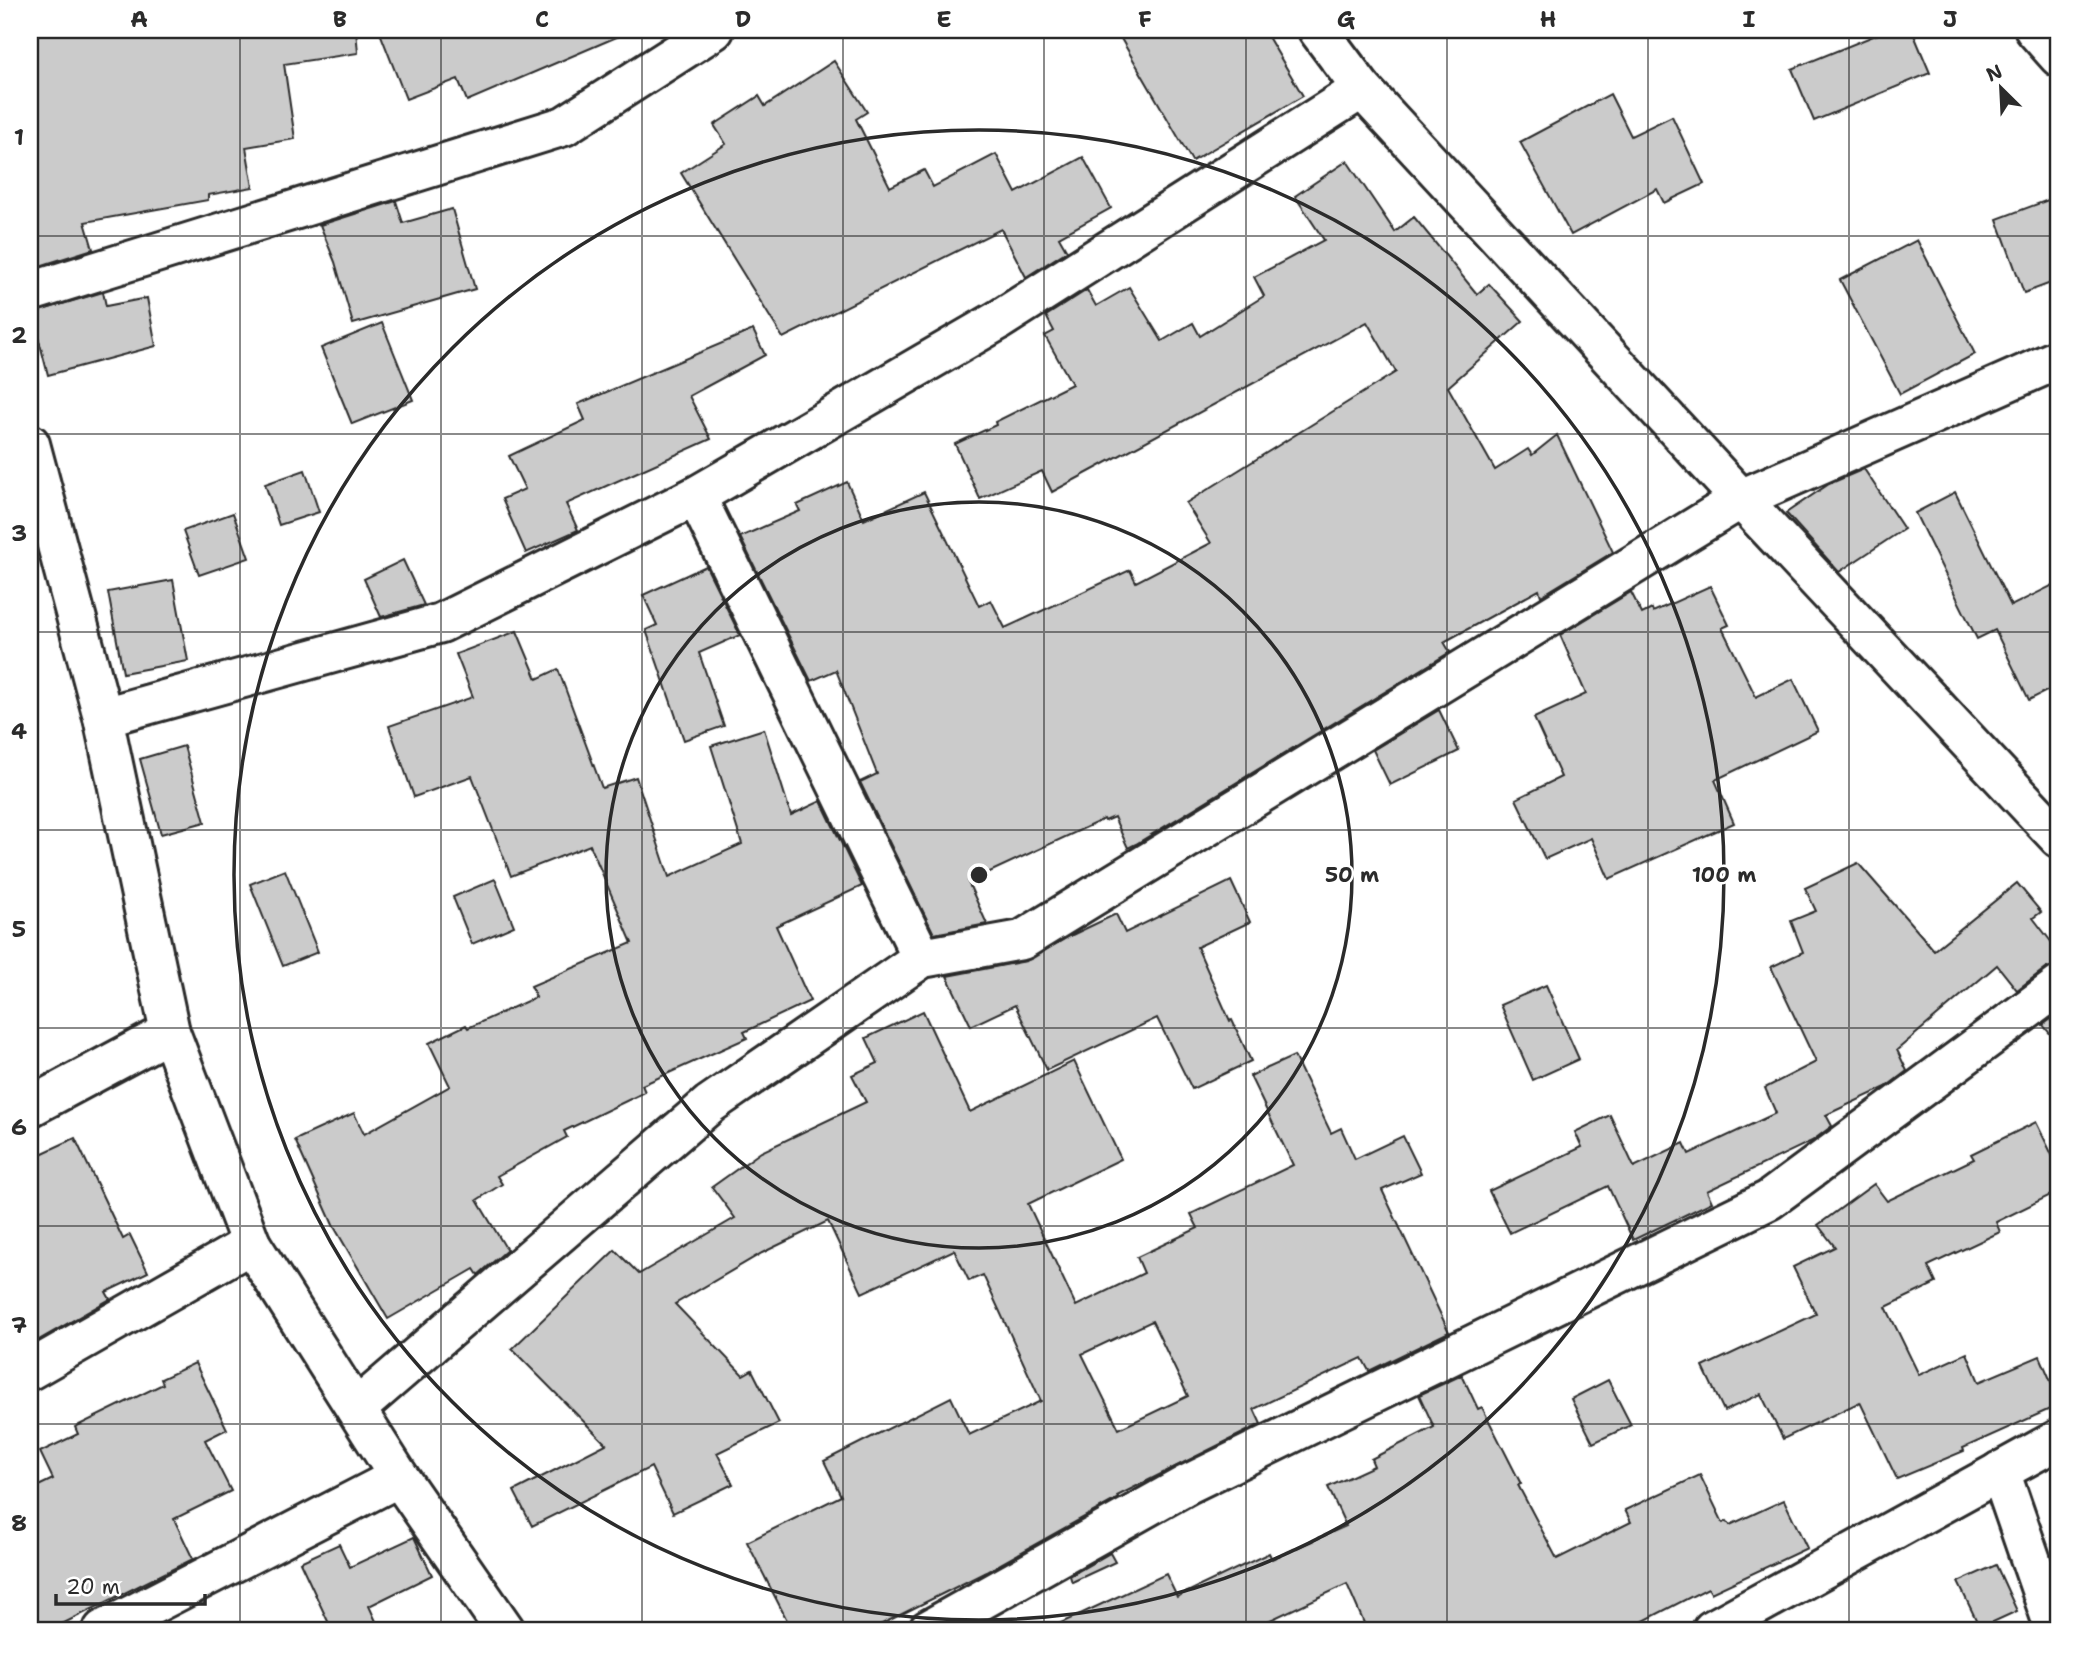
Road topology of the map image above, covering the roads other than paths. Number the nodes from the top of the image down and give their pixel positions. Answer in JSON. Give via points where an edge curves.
{"nodes":[{"id":1,"x":713,"y":30,"type":"edge"},
{"id":2,"x":1318,"y":30,"type":"edge"},
{"id":3,"x":2035,"y":30,"type":"edge"},
{"id":4,"x":2059,"y":57,"type":"edge"},
{"id":5,"x":1362,"y":89,"type":"junction"},
{"id":6,"x":30,"y":292,"type":"edge"},
{"id":7,"x":2059,"y":359,"type":"edge"},
{"id":8,"x":32,"y":463,"type":"edge"},
{"id":9,"x":696,"y":496,"type":"junction"},
{"id":10,"x":1741,"y":499,"type":"junction"},
{"id":11,"x":103,"y":717,"type":"junction"},
{"id":12,"x":2059,"y":838,"type":"edge"},
{"id":13,"x":922,"y":958,"type":"junction"},
{"id":14,"x":2059,"y":986,"type":"edge"},
{"id":15,"x":170,"y":1032,"type":"junction"},
{"id":16,"x":30,"y":1107,"type":"edge"},
{"id":17,"x":251,"y":1244,"type":"junction"},
{"id":18,"x":30,"y":1370,"type":"edge"},
{"id":19,"x":356,"y":1409,"type":"junction"},
{"id":20,"x":2059,"y":1439,"type":"edge"},
{"id":21,"x":2000,"y":1471,"type":"junction"},
{"id":22,"x":399,"y":1477,"type":"junction"},
{"id":23,"x":103,"y":1630,"type":"edge"},
{"id":24,"x":505,"y":1630,"type":"edge"},
{"id":25,"x":928,"y":1630,"type":"edge"},
{"id":26,"x":1713,"y":1630,"type":"edge"},
{"id":27,"x":2055,"y":1630,"type":"edge"}],
"edges":[{"from":1,"to":6,"type":"street","via":[[564,126]]},
{"from":2,"to":5,"type":"street"},
{"from":3,"to":4,"type":"street"},
{"from":5,"to":9,"type":"street","via":[[999,320]]},
{"from":5,"to":10,"type":"street"},
{"from":7,"to":10,"type":"street"},
{"from":8,"to":11,"type":"street"},
{"from":9,"to":11,"type":"street","via":[[441,623]]},
{"from":9,"to":13,"type":"street"},
{"from":10,"to":12,"type":"street"},
{"from":10,"to":13,"type":"street","via":[[1022,940]]},
{"from":11,"to":15,"type":"street"},
{"from":13,"to":19,"type":"street","via":[[710,1104]]},
{"from":14,"to":25,"type":"street","via":[[1769,1200],[1186,1485]]},
{"from":15,"to":16,"type":"street"},
{"from":15,"to":17,"type":"street"},
{"from":17,"to":18,"type":"street"},
{"from":17,"to":19,"type":"street"},
{"from":19,"to":22,"type":"street"},
{"from":20,"to":21,"type":"street"},
{"from":21,"to":26,"type":"street"},
{"from":21,"to":27,"type":"street"},
{"from":22,"to":23,"type":"street"},
{"from":22,"to":24,"type":"street"}]}
